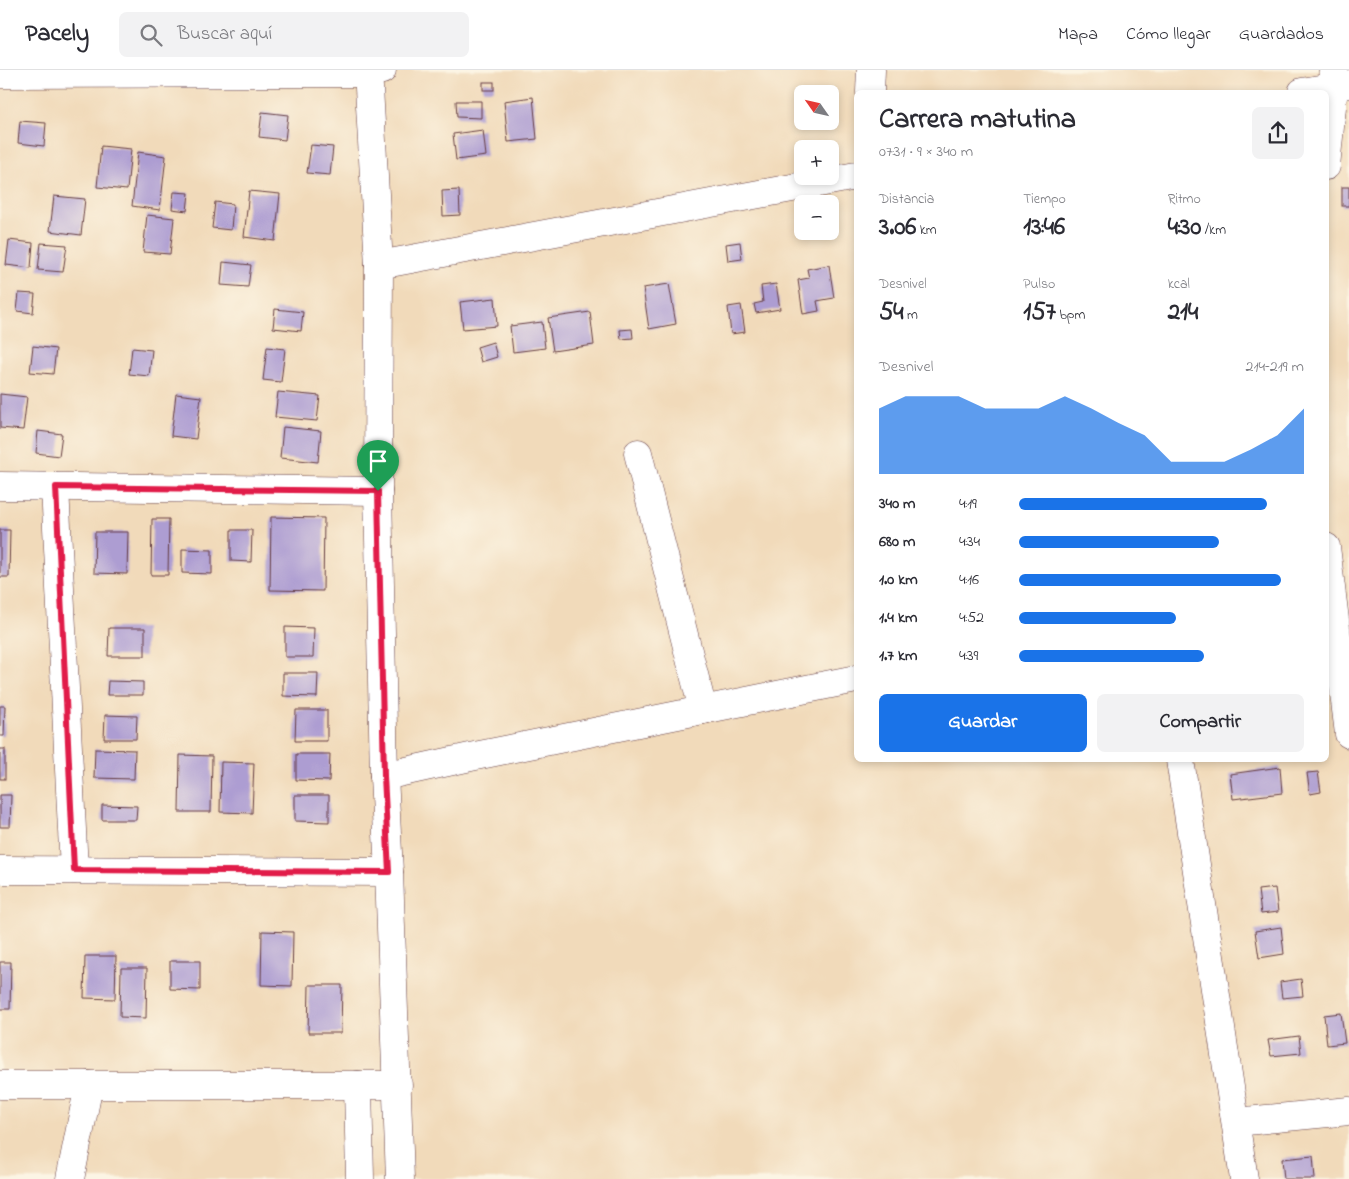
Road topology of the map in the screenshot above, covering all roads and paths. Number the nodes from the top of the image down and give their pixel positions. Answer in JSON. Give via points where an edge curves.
{"nodes":[{"id":1,"x":871,"y":70,"type":"edge"},
{"id":2,"x":372,"y":71,"type":"edge"},
{"id":3,"x":0,"y":74,"type":"edge"},
{"id":4,"x":1338,"y":80,"type":"edge"},
{"id":5,"x":870,"y":90,"type":"edge"},
{"id":6,"x":1308,"y":90,"type":"edge"},
{"id":7,"x":1329,"y":144,"type":"edge"},
{"id":8,"x":854,"y":176,"type":"edge"},
{"id":9,"x":379,"y":265,"type":"junction"},
{"id":10,"x":638,"y":453,"type":"dead end"},
{"id":11,"x":0,"y":486,"type":"edge"},
{"id":12,"x":56,"y":487,"type":"junction"},
{"id":13,"x":378,"y":491,"type":"junction"},
{"id":14,"x":1329,"y":560,"type":"edge"},
{"id":15,"x":1336,"y":591,"type":"edge"},
{"id":16,"x":854,"y":679,"type":"edge"},
{"id":17,"x":703,"y":710,"type":"junction"},
{"id":18,"x":1349,"y":734,"type":"edge"},
{"id":19,"x":1180,"y":762,"type":"edge"},
{"id":20,"x":384,"y":776,"type":"junction"},
{"id":21,"x":0,"y":870,"type":"edge"},
{"id":22,"x":74,"y":870,"type":"junction"},
{"id":23,"x":389,"y":872,"type":"junction"},
{"id":24,"x":0,"y":1085,"type":"edge"},
{"id":25,"x":88,"y":1085,"type":"junction"},
{"id":26,"x":358,"y":1085,"type":"junction"},
{"id":27,"x":398,"y":1085,"type":"junction"},
{"id":28,"x":1349,"y":1111,"type":"edge"},
{"id":29,"x":1236,"y":1122,"type":"junction"},
{"id":30,"x":70,"y":1179,"type":"edge"},
{"id":31,"x":360,"y":1179,"type":"edge"},
{"id":32,"x":400,"y":1179,"type":"edge"},
{"id":33,"x":1244,"y":1179,"type":"edge"}],
"edges":[{"from":1,"to":5,"type":"street"},
{"from":2,"to":3,"type":"street"},
{"from":2,"to":9,"type":"street"},
{"from":4,"to":6,"type":"street"},
{"from":4,"to":7,"type":"street"},
{"from":8,"to":9,"type":"street"},
{"from":9,"to":13,"type":"street"},
{"from":10,"to":17,"type":"street"},
{"from":11,"to":12,"type":"street"},
{"from":12,"to":13,"type":"street"},
{"from":12,"to":22,"type":"street"},
{"from":13,"to":20,"type":"street"},
{"from":14,"to":15,"type":"street"},
{"from":15,"to":18,"type":"street"},
{"from":16,"to":17,"type":"street"},
{"from":17,"to":20,"type":"street"},
{"from":19,"to":29,"type":"street"},
{"from":20,"to":23,"type":"street"},
{"from":21,"to":22,"type":"street"},
{"from":22,"to":23,"type":"street"},
{"from":23,"to":27,"type":"street"},
{"from":24,"to":25,"type":"street"},
{"from":25,"to":26,"type":"street"},
{"from":25,"to":30,"type":"street"},
{"from":26,"to":27,"type":"street"},
{"from":26,"to":31,"type":"street"},
{"from":27,"to":32,"type":"street"},
{"from":28,"to":29,"type":"street"},
{"from":29,"to":33,"type":"street"}]}
